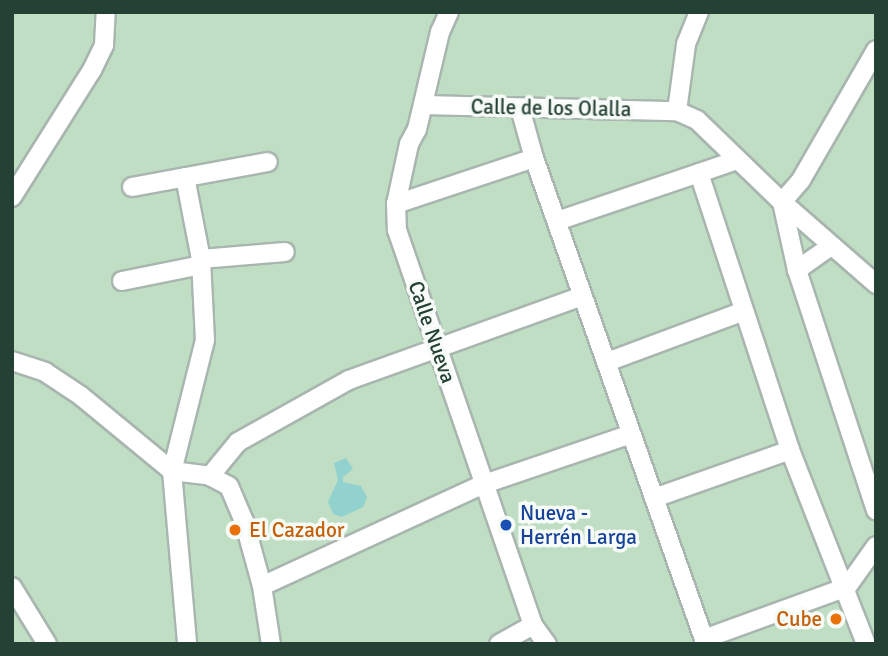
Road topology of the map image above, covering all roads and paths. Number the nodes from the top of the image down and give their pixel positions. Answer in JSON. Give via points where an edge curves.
{"nodes":[{"id":1,"x":106,"y":12,"type":"edge"},
{"id":2,"x":449,"y":12,"type":"edge"},
{"id":3,"x":699,"y":12,"type":"edge"},
{"id":4,"x":876,"y":50,"type":"edge"},
{"id":5,"x":424,"y":105,"type":"junction"},
{"id":6,"x":520,"y":108,"type":"junction"},
{"id":7,"x":677,"y":111,"type":"junction"},
{"id":8,"x":534,"y":158,"type":"junction"},
{"id":9,"x":737,"y":160,"type":"junction"},
{"id":10,"x":268,"y":162,"type":"dead end"},
{"id":11,"x":699,"y":173,"type":"junction"},
{"id":12,"x":185,"y":177,"type":"junction"},
{"id":13,"x":132,"y":187,"type":"dead end"},
{"id":14,"x":12,"y":197,"type":"edge"},
{"id":15,"x":782,"y":202,"type":"junction"},
{"id":16,"x":396,"y":204,"type":"junction"},
{"id":17,"x":557,"y":221,"type":"junction"},
{"id":18,"x":831,"y":246,"type":"junction"},
{"id":19,"x":285,"y":252,"type":"dead end"},
{"id":20,"x":201,"y":262,"type":"junction"},
{"id":21,"x":797,"y":271,"type":"junction"},
{"id":22,"x":122,"y":281,"type":"dead end"},
{"id":23,"x":876,"y":284,"type":"edge"},
{"id":24,"x":582,"y":296,"type":"junction"},
{"id":25,"x":744,"y":311,"type":"junction"},
{"id":26,"x":437,"y":348,"type":"junction"},
{"id":27,"x":12,"y":361,"type":"edge"},
{"id":28,"x":607,"y":362,"type":"junction"},
{"id":29,"x":631,"y":434,"type":"junction"},
{"id":30,"x":790,"y":450,"type":"junction"},
{"id":31,"x":172,"y":471,"type":"junction"},
{"id":32,"x":210,"y":476,"type":"junction"},
{"id":33,"x":484,"y":484,"type":"junction"},
{"id":34,"x":654,"y":498,"type":"junction"},
{"id":35,"x":876,"y":510,"type":"edge"},
{"id":36,"x":876,"y":546,"type":"edge"},
{"id":37,"x":262,"y":586,"type":"junction"},
{"id":38,"x":12,"y":587,"type":"edge"},
{"id":39,"x":847,"y":587,"type":"junction"},
{"id":40,"x":533,"y":625,"type":"junction"},
{"id":41,"x":703,"y":641,"type":"edge"},
{"id":42,"x":47,"y":644,"type":"edge"},
{"id":43,"x":187,"y":644,"type":"edge"},
{"id":44,"x":271,"y":644,"type":"edge"},
{"id":45,"x":499,"y":644,"type":"edge"},
{"id":46,"x":547,"y":644,"type":"edge"},
{"id":47,"x":866,"y":644,"type":"edge"}],
"edges":[{"from":1,"to":14,"type":"street","via":[[104,45],[92,70]]},
{"from":2,"to":5,"type":"street","name":"Calle Nueva"},
{"from":3,"to":7,"type":"street","via":[[686,44]]},
{"from":4,"to":15,"type":"street","via":[[801,180]]},
{"from":5,"to":6,"type":"street","name":"Calle de los Olalla"},
{"from":5,"to":16,"type":"street","name":"Calle Nueva","via":[[409,144]]},
{"from":6,"to":7,"type":"street","name":"Calle de los Olalla"},
{"from":6,"to":8,"type":"street"},
{"from":7,"to":9,"type":"street","via":[[697,120]]},
{"from":8,"to":16,"type":"street"},
{"from":8,"to":17,"type":"street"},
{"from":9,"to":11,"type":"street"},
{"from":9,"to":15,"type":"street"},
{"from":10,"to":12,"type":"street"},
{"from":11,"to":17,"type":"street"},
{"from":11,"to":25,"type":"street"},
{"from":12,"to":13,"type":"street"},
{"from":12,"to":20,"type":"street"},
{"from":15,"to":18,"type":"street"},
{"from":15,"to":21,"type":"street"},
{"from":16,"to":26,"type":"street","name":"Calle Nueva","via":[[397,230]]},
{"from":17,"to":24,"type":"street"},
{"from":18,"to":21,"type":"street"},
{"from":18,"to":23,"type":"street"},
{"from":19,"to":20,"type":"street"},
{"from":20,"to":22,"type":"street"},
{"from":20,"to":31,"type":"street","via":[[205,340]]},
{"from":21,"to":35,"type":"street"},
{"from":24,"to":26,"type":"street"},
{"from":24,"to":28,"type":"street"},
{"from":25,"to":28,"type":"street"},
{"from":25,"to":30,"type":"street"},
{"from":26,"to":32,"type":"street","via":[[338,386],[238,442]]},
{"from":26,"to":33,"type":"street","name":"Calle Nueva"},
{"from":27,"to":31,"type":"street","via":[[45,372],[81,396]]},
{"from":28,"to":29,"type":"street"},
{"from":29,"to":33,"type":"street"},
{"from":29,"to":34,"type":"street"},
{"from":30,"to":34,"type":"street"},
{"from":30,"to":39,"type":"street"},
{"from":31,"to":32,"type":"street"},
{"from":31,"to":43,"type":"street"},
{"from":32,"to":37,"type":"street","via":[[229,486]]},
{"from":33,"to":37,"type":"street"},
{"from":33,"to":40,"type":"street","name":"Calle Nueva"},
{"from":34,"to":41,"type":"street"},
{"from":36,"to":39,"type":"street"},
{"from":37,"to":44,"type":"street"},
{"from":38,"to":42,"type":"street"},
{"from":39,"to":41,"type":"street"},
{"from":39,"to":47,"type":"street"},
{"from":40,"to":45,"type":"street"},
{"from":40,"to":46,"type":"street","name":"Calle Nueva"}]}
